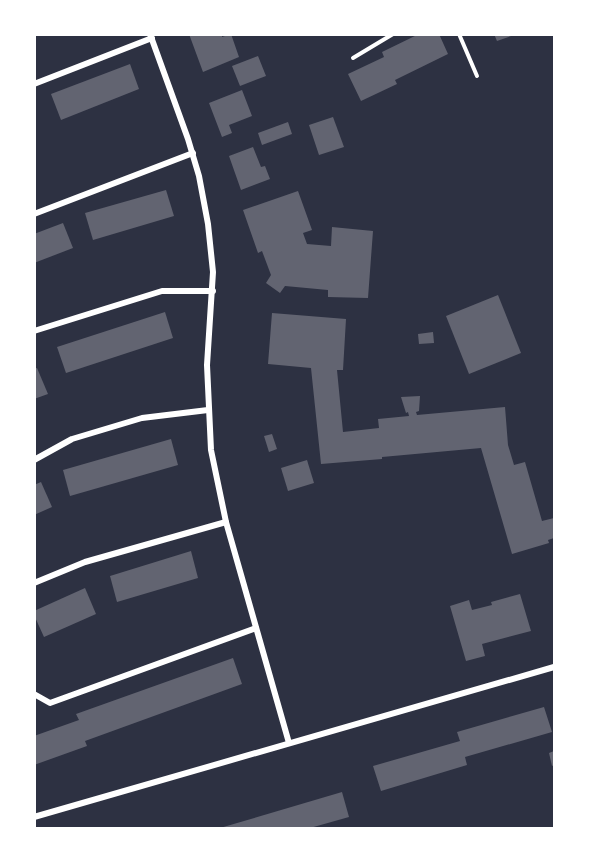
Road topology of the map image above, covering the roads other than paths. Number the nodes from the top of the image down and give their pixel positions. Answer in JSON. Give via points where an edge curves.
{"nodes":[{"id":1,"x":151,"y":36,"type":"edge"},
{"id":2,"x":34,"y":84,"type":"edge"},
{"id":3,"x":192,"y":153,"type":"junction"},
{"id":4,"x":34,"y":214,"type":"edge"},
{"id":5,"x":213,"y":291,"type":"junction"},
{"id":6,"x":34,"y":331,"type":"edge"},
{"id":7,"x":208,"y":410,"type":"junction"},
{"id":8,"x":34,"y":460,"type":"edge"},
{"id":9,"x":226,"y":522,"type":"junction"},
{"id":10,"x":34,"y":583,"type":"edge"},
{"id":11,"x":256,"y":628,"type":"junction"},
{"id":12,"x":555,"y":667,"type":"edge"},
{"id":13,"x":34,"y":694,"type":"edge"},
{"id":14,"x":289,"y":743,"type":"junction"},
{"id":15,"x":34,"y":817,"type":"edge"}],
"edges":[{"from":1,"to":2,"type":"street"},
{"from":1,"to":3,"type":"street"},
{"from":3,"to":4,"type":"street"},
{"from":3,"to":5,"type":"street","via":[[208,224]]},
{"from":5,"to":6,"type":"street","via":[[162,291]]},
{"from":5,"to":7,"type":"street"},
{"from":7,"to":8,"type":"street","via":[[142,417],[72,439]]},
{"from":7,"to":9,"type":"street","via":[[211,450]]},
{"from":9,"to":10,"type":"street","via":[[85,561]]},
{"from":9,"to":11,"type":"street"},
{"from":11,"to":13,"type":"street","via":[[50,703]]},
{"from":11,"to":14,"type":"street"},
{"from":12,"to":14,"type":"street"},
{"from":14,"to":15,"type":"street"}]}
